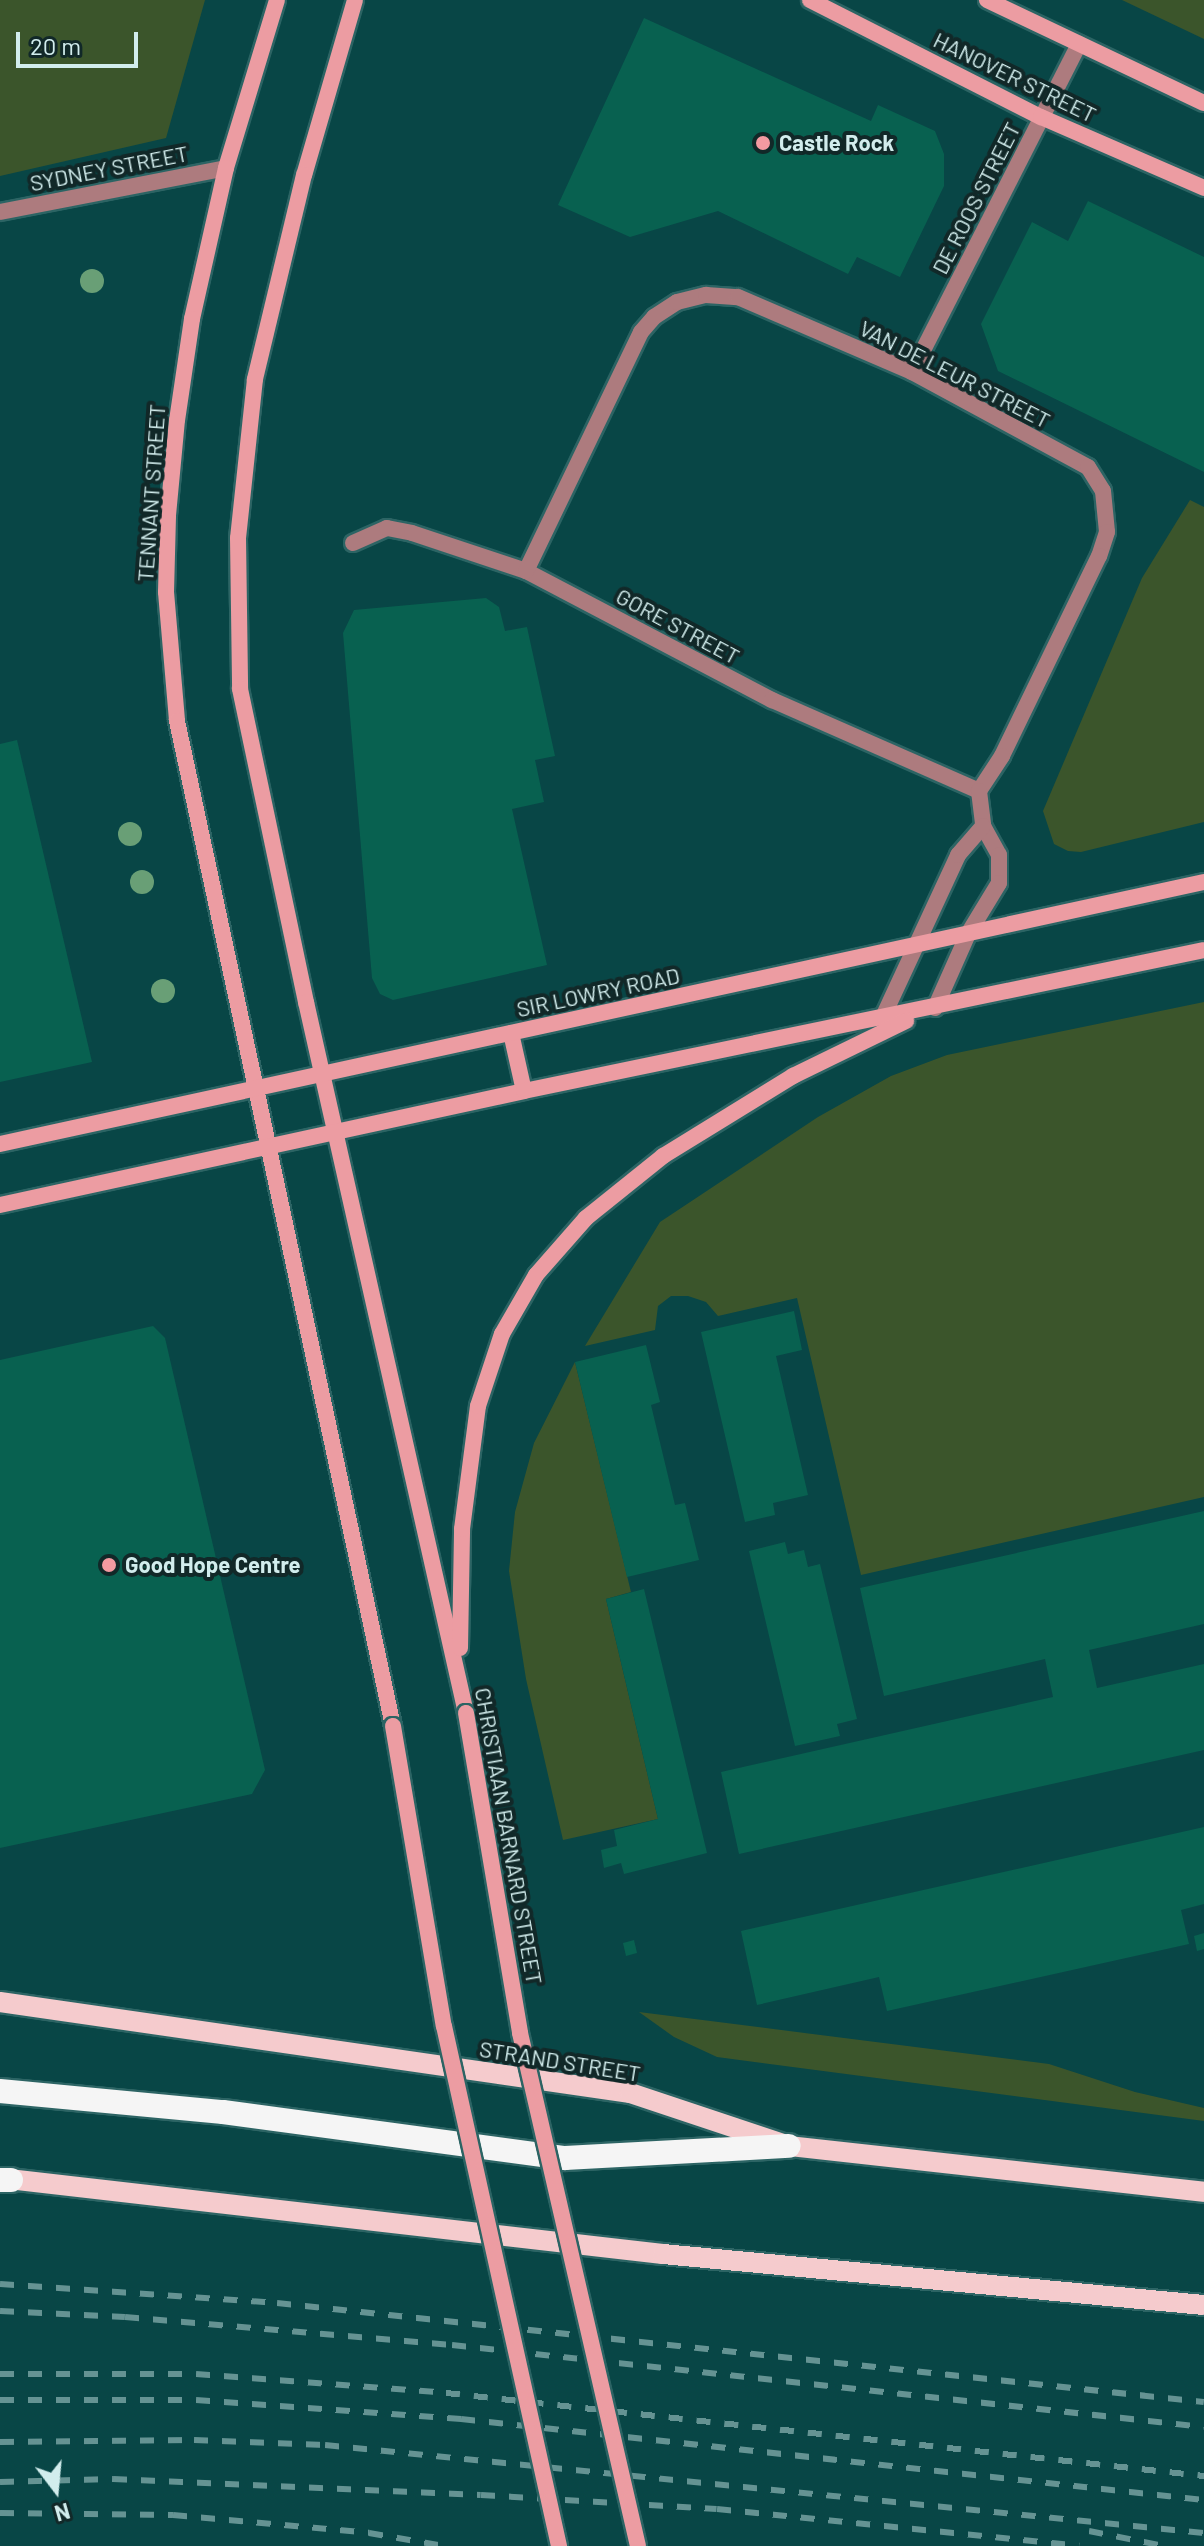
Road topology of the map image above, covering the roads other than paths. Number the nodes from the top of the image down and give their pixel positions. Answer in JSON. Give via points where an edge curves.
{"nodes":[{"id":1,"x":277,"y":0,"type":"edge"},
{"id":2,"x":355,"y":0,"type":"edge"},
{"id":3,"x":810,"y":0,"type":"edge"},
{"id":4,"x":987,"y":0,"type":"edge"},
{"id":5,"x":1079,"y":44,"type":"junction"},
{"id":6,"x":1204,"y":103,"type":"edge"},
{"id":7,"x":1041,"y":117,"type":"junction"},
{"id":8,"x":226,"y":168,"type":"junction"},
{"id":9,"x":1204,"y":188,"type":"edge"},
{"id":10,"x":0,"y":212,"type":"edge"},
{"id":11,"x":912,"y":372,"type":"junction"},
{"id":12,"x":353,"y":543,"type":"dead end"},
{"id":13,"x":526,"y":571,"type":"junction"},
{"id":14,"x":979,"y":791,"type":"junction"},
{"id":15,"x":983,"y":826,"type":"junction"},
{"id":16,"x":1204,"y":882,"type":"edge"},
{"id":17,"x":968,"y":934,"type":"junction"},
{"id":18,"x":917,"y":946,"type":"junction"},
{"id":19,"x":1204,"y":950,"type":"edge"},
{"id":20,"x":935,"y":1008,"type":"junction"},
{"id":21,"x":882,"y":1019,"type":"junction"},
{"id":22,"x":511,"y":1033,"type":"junction"},
{"id":23,"x":324,"y":1074,"type":"junction"},
{"id":24,"x":255,"y":1088,"type":"junction"},
{"id":25,"x":524,"y":1091,"type":"junction"},
{"id":26,"x":337,"y":1134,"type":"junction"},
{"id":27,"x":0,"y":1144,"type":"edge"},
{"id":28,"x":269,"y":1148,"type":"junction"},
{"id":29,"x":0,"y":1205,"type":"edge"},
{"id":30,"x":460,"y":1682,"type":"junction"},
{"id":31,"x":0,"y":2002,"type":"edge"},
{"id":32,"x":0,"y":2091,"type":"edge"},
{"id":33,"x":789,"y":2146,"type":"junction"},
{"id":34,"x":4,"y":2179,"type":"edge"},
{"id":35,"x":1204,"y":2192,"type":"edge"},
{"id":36,"x":1204,"y":2305,"type":"edge"},
{"id":37,"x":559,"y":2546,"type":"edge"},
{"id":38,"x":638,"y":2546,"type":"edge"}],
"edges":[{"from":1,"to":8,"type":"main road","name":"TENNANT STREET"},
{"from":2,"to":23,"type":"main road","via":[[304,175],[255,379],[238,538],[240,689]]},
{"from":3,"to":7,"type":"main road","name":"HANOVER STREET"},
{"from":4,"to":5,"type":"main road"},
{"from":5,"to":6,"type":"main road"},
{"from":5,"to":7,"type":"street","name":"DE ROOS STREET"},
{"from":7,"to":9,"type":"main road","name":"HANOVER STREET"},
{"from":7,"to":11,"type":"street","name":"DE ROOS STREET"},
{"from":8,"to":10,"type":"street","name":"SYDNEY STREET"},
{"from":8,"to":24,"type":"main road","name":"TENNANT STREET","via":[[192,319],[177,420],[166,592],[177,721]]},
{"from":11,"to":13,"type":"street","name":"VAN DE LEUR STREET","via":[[738,297],[706,295],[677,302],[641,332]]},
{"from":11,"to":14,"type":"street","name":"VAN DE LEUR STREET","via":[[1088,467],[1103,491],[1107,513],[1099,556],[1002,756]]},
{"from":12,"to":13,"type":"street","name":"GORE STREET","via":[[387,528]]},
{"from":13,"to":14,"type":"street","name":"GORE STREET","via":[[772,700]]},
{"from":14,"to":15,"type":"street"},
{"from":15,"to":17,"type":"street","via":[[999,855],[999,883]]},
{"from":15,"to":18,"type":"street","via":[[958,855]]},
{"from":16,"to":17,"type":"main road","name":"SIR LOWRY ROAD"},
{"from":17,"to":18,"type":"main road","name":"SIR LOWRY ROAD"},
{"from":17,"to":20,"type":"street"},
{"from":18,"to":21,"type":"street"},
{"from":18,"to":22,"type":"main road","name":"SIR LOWRY ROAD"},
{"from":19,"to":20,"type":"main road"},
{"from":20,"to":21,"type":"main road"},
{"from":20,"to":30,"type":"main road","via":[[793,1076],[663,1156],[586,1218],[536,1275],[502,1334],[478,1406],[462,1529]]},
{"from":21,"to":25,"type":"main road"},
{"from":22,"to":23,"type":"main road","name":"SIR LOWRY ROAD"},
{"from":22,"to":25,"type":"main road"},
{"from":23,"to":24,"type":"main road","name":"SIR LOWRY ROAD"},
{"from":23,"to":26,"type":"main road","name":"CHRISTIAAN BARNARD STREET"},
{"from":24,"to":27,"type":"main road","name":"SIR LOWRY ROAD"},
{"from":24,"to":28,"type":"main road","name":"TENNANT STREET"},
{"from":25,"to":26,"type":"main road"},
{"from":26,"to":28,"type":"main road"},
{"from":26,"to":30,"type":"main road","name":"CHRISTIAAN BARNARD STREET"},
{"from":28,"to":29,"type":"main road"},
{"from":28,"to":37,"type":"main road","bridge":true,"via":[[393,1726],[444,2026]]},
{"from":30,"to":38,"type":"main road","name":"CHRISTIAAN BARNARD STREET","bridge":true,"via":[[520,2033]]},
{"from":31,"to":33,"type":"main road","name":"STRAND STREET","via":[[630,2093]]},
{"from":32,"to":33,"type":"highway","via":[[223,2112],[565,2158]]},
{"from":33,"to":35,"type":"main road","name":"STRAND STREET"},
{"from":34,"to":36,"type":"main road","via":[[663,2254]]}]}
